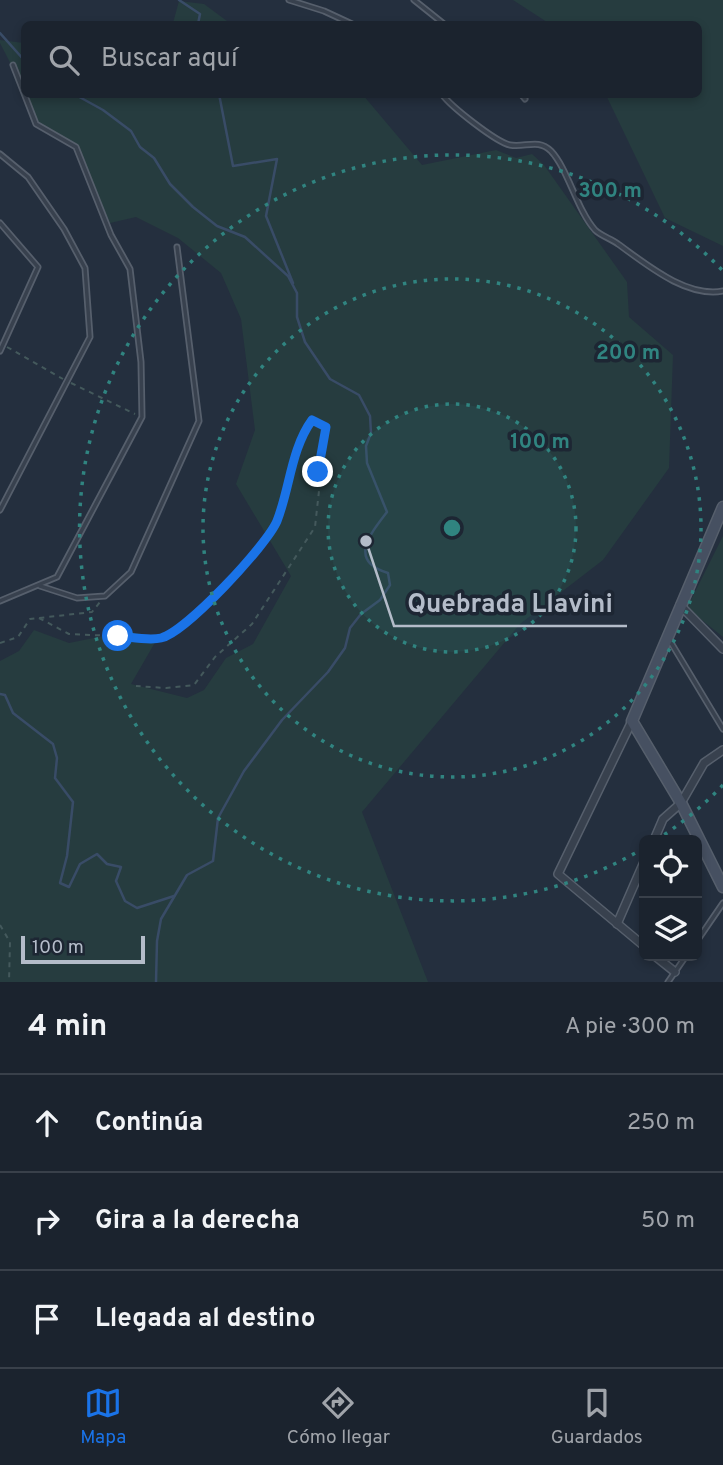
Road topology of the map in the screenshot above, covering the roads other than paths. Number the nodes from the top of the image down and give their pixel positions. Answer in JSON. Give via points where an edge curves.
{"nodes":[{"id":1,"x":289,"y":0,"type":"edge"},
{"id":2,"x":414,"y":0,"type":"edge"},
{"id":3,"x":346,"y":21,"type":"edge"},
{"id":4,"x":440,"y":21,"type":"edge"},
{"id":5,"x":13,"y":65,"type":"dead end"},
{"id":6,"x":21,"y":86,"type":"edge"},
{"id":7,"x":26,"y":98,"type":"edge"},
{"id":8,"x":445,"y":98,"type":"edge"},
{"id":9,"x":0,"y":154,"type":"edge"},
{"id":10,"x":0,"y":223,"type":"edge"},
{"id":11,"x":177,"y":247,"type":"dead end"},
{"id":12,"x":723,"y":291,"type":"edge"},
{"id":13,"x":0,"y":351,"type":"edge"},
{"id":14,"x":2,"y":502,"type":"edge"},
{"id":15,"x":723,"y":507,"type":"edge"},
{"id":16,"x":0,"y":510,"type":"edge"},
{"id":17,"x":38,"y":585,"type":"junction"},
{"id":18,"x":0,"y":601,"type":"edge"},
{"id":19,"x":680,"y":606,"type":"junction"},
{"id":20,"x":667,"y":637,"type":"junction"},
{"id":21,"x":723,"y":649,"type":"edge"},
{"id":22,"x":632,"y":721,"type":"junction"},
{"id":23,"x":723,"y":729,"type":"edge"},
{"id":24,"x":723,"y":750,"type":"edge"},
{"id":25,"x":681,"y":803,"type":"junction"},
{"id":26,"x":656,"y":835,"type":"edge"},
{"id":27,"x":639,"y":873,"type":"edge"},
{"id":28,"x":723,"y":887,"type":"edge"},
{"id":29,"x":723,"y":903,"type":"edge"},
{"id":30,"x":617,"y":924,"type":"junction"},
{"id":31,"x":702,"y":934,"type":"edge"},
{"id":32,"x":639,"y":942,"type":"edge"},
{"id":33,"x":661,"y":961,"type":"edge"},
{"id":34,"x":683,"y":961,"type":"edge"},
{"id":35,"x":675,"y":972,"type":"junction"},
{"id":36,"x":668,"y":982,"type":"edge"}],
"edges":[{"from":1,"to":3,"type":"lane"},
{"from":2,"to":4,"type":"lane"},
{"from":5,"to":6,"type":"lane"},
{"from":7,"to":17,"type":"lane","via":[[36,124],[76,147],[96,190],[111,235],[130,269],[141,362],[142,417],[57,577]]},
{"from":8,"to":12,"type":"lane","via":[[494,138],[509,145],[533,143],[551,151],[596,232],[690,288]]},
{"from":9,"to":14,"type":"lane","via":[[28,177],[85,268],[90,337]]},
{"from":10,"to":13,"type":"lane","via":[[38,267]]},
{"from":11,"to":17,"type":"lane","via":[[199,421],[131,572],[105,596],[76,598]]},
{"from":14,"to":16,"type":"lane"},
{"from":15,"to":19,"type":"street"},
{"from":17,"to":18,"type":"lane"},
{"from":19,"to":20,"type":"street"},
{"from":19,"to":21,"type":"street"},
{"from":20,"to":22,"type":"street"},
{"from":20,"to":23,"type":"lane"},
{"from":22,"to":25,"type":"street"},
{"from":22,"to":30,"type":"street","via":[[558,874]]},
{"from":24,"to":25,"type":"street","via":[[704,763]]},
{"from":25,"to":26,"type":"street","via":[[663,819]]},
{"from":25,"to":28,"type":"street"},
{"from":27,"to":30,"type":"street"},
{"from":29,"to":31,"type":"lane"},
{"from":30,"to":32,"type":"street"},
{"from":33,"to":35,"type":"street"},
{"from":34,"to":35,"type":"lane"},
{"from":35,"to":36,"type":"lane"}]}
